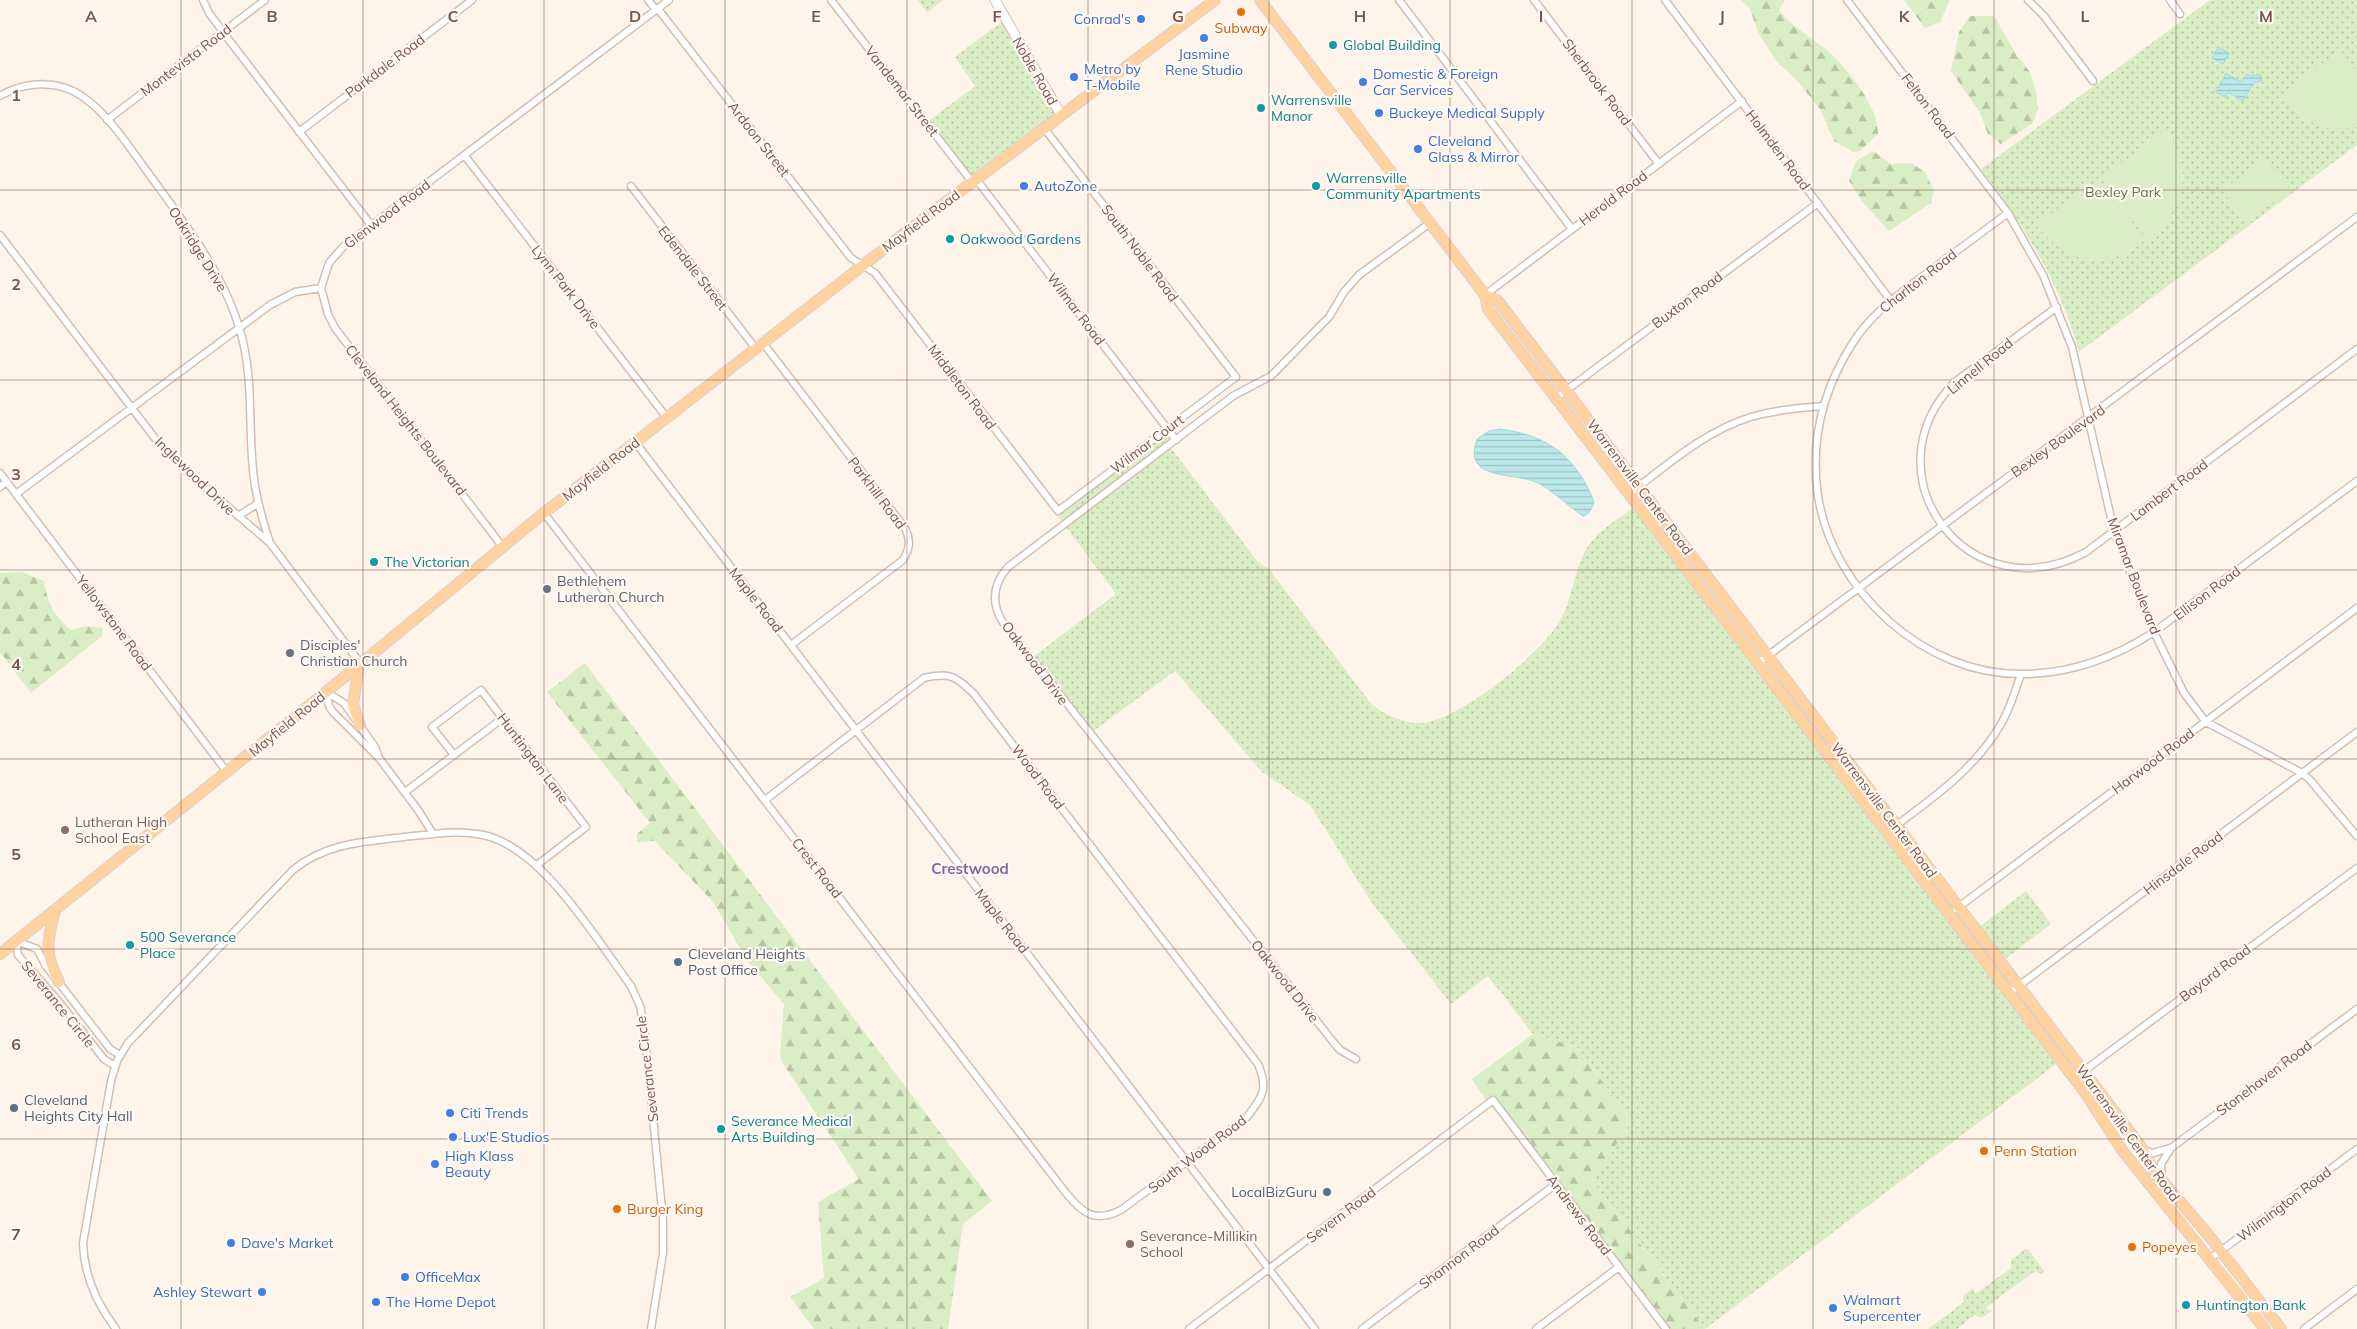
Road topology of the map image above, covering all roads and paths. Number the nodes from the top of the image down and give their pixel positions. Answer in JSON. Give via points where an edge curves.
{"nodes":[{"id":1,"x":203,"y":0,"type":"edge"},
{"id":2,"x":265,"y":0,"type":"edge"},
{"id":3,"x":472,"y":0,"type":"edge"},
{"id":4,"x":648,"y":0,"type":"edge"},
{"id":5,"x":669,"y":0,"type":"edge"},
{"id":6,"x":831,"y":0,"type":"edge"},
{"id":7,"x":995,"y":0,"type":"edge"},
{"id":8,"x":1216,"y":0,"type":"edge"},
{"id":9,"x":1260,"y":0,"type":"edge"},
{"id":10,"x":1399,"y":0,"type":"edge"},
{"id":11,"x":1534,"y":0,"type":"edge"},
{"id":12,"x":1665,"y":0,"type":"edge"},
{"id":13,"x":1847,"y":0,"type":"edge"},
{"id":14,"x":2028,"y":0,"type":"edge"},
{"id":15,"x":2170,"y":0,"type":"edge"},
{"id":16,"x":657,"y":9,"type":"junction"},
{"id":17,"x":2180,"y":14,"type":"dead end"},
{"id":18,"x":222,"y":32,"type":"junction"},
{"id":19,"x":2093,"y":82,"type":"dead end"},
{"id":20,"x":0,"y":96,"type":"edge"},
{"id":21,"x":1742,"y":101,"type":"junction"},
{"id":22,"x":1061,"y":115,"type":"junction"},
{"id":23,"x":107,"y":120,"type":"junction"},
{"id":24,"x":1044,"y":128,"type":"junction"},
{"id":25,"x":299,"y":132,"type":"junction"},
{"id":26,"x":465,"y":156,"type":"junction"},
{"id":27,"x":1659,"y":164,"type":"junction"},
{"id":28,"x":974,"y":181,"type":"junction"},
{"id":29,"x":630,"y":186,"type":"dead end"},
{"id":30,"x":1818,"y":203,"type":"junction"},
{"id":31,"x":2008,"y":213,"type":"junction"},
{"id":32,"x":2357,"y":217,"type":"edge"},
{"id":33,"x":1430,"y":223,"type":"junction"},
{"id":34,"x":371,"y":225,"type":"junction"},
{"id":35,"x":1572,"y":229,"type":"junction"},
{"id":36,"x":0,"y":235,"type":"edge"},
{"id":37,"x":863,"y":266,"type":"junction"},
{"id":38,"x":321,"y":288,"type":"junction"},
{"id":39,"x":1485,"y":295,"type":"junction"},
{"id":40,"x":1890,"y":301,"type":"junction"},
{"id":41,"x":2057,"y":307,"type":"junction"},
{"id":42,"x":239,"y":326,"type":"junction"},
{"id":43,"x":759,"y":346,"type":"junction"},
{"id":44,"x":2357,"y":350,"type":"edge"},
{"id":45,"x":1236,"y":378,"type":"joint"},
{"id":46,"x":1566,"y":390,"type":"junction"},
{"id":47,"x":1556,"y":398,"type":"junction"},
{"id":48,"x":1823,"y":406,"type":"junction"},
{"id":49,"x":131,"y":408,"type":"junction"},
{"id":50,"x":667,"y":418,"type":"junction"},
{"id":51,"x":2087,"y":419,"type":"junction"},
{"id":52,"x":1167,"y":429,"type":"junction"},
{"id":53,"x":1176,"y":440,"type":"junction"},
{"id":54,"x":635,"y":442,"type":"junction"},
{"id":55,"x":0,"y":474,"type":"edge"},
{"id":56,"x":2357,"y":481,"type":"edge"},
{"id":57,"x":6,"y":482,"type":"junction"},
{"id":58,"x":0,"y":487,"type":"edge"},
{"id":59,"x":1639,"y":487,"type":"junction"},
{"id":60,"x":16,"y":494,"type":"junction"},
{"id":61,"x":1629,"y":494,"type":"junction"},
{"id":62,"x":258,"y":504,"type":"junction"},
{"id":63,"x":1058,"y":511,"type":"joint"},
{"id":64,"x":544,"y":513,"type":"junction"},
{"id":65,"x":238,"y":516,"type":"junction"},
{"id":66,"x":1942,"y":526,"type":"junction"},
{"id":67,"x":2114,"y":531,"type":"junction"},
{"id":68,"x":270,"y":543,"type":"junction"},
{"id":69,"x":502,"y":546,"type":"junction"},
{"id":70,"x":1859,"y":588,"type":"junction"},
{"id":71,"x":2357,"y":608,"type":"edge"},
{"id":72,"x":2154,"y":632,"type":"junction"},
{"id":73,"x":791,"y":645,"type":"junction"},
{"id":74,"x":1768,"y":656,"type":"junction"},
{"id":75,"x":1758,"y":663,"type":"junction"},
{"id":76,"x":360,"y":664,"type":"junction"},
{"id":77,"x":2021,"y":674,"type":"junction"},
{"id":78,"x":326,"y":692,"type":"junction"},
{"id":79,"x":503,"y":718,"type":"junction"},
{"id":80,"x":2206,"y":722,"type":"junction"},
{"id":81,"x":360,"y":725,"type":"junction"},
{"id":82,"x":856,"y":731,"type":"junction"},
{"id":83,"x":2357,"y":732,"type":"edge"},
{"id":84,"x":454,"y":755,"type":"junction"},
{"id":85,"x":379,"y":758,"type":"junction"},
{"id":86,"x":227,"y":772,"type":"junction"},
{"id":87,"x":2302,"y":773,"type":"junction"},
{"id":88,"x":405,"y":792,"type":"junction"},
{"id":89,"x":765,"y":800,"type":"junction"},
{"id":90,"x":1896,"y":825,"type":"junction"},
{"id":91,"x":1886,"y":832,"type":"junction"},
{"id":92,"x":432,"y":834,"type":"junction"},
{"id":93,"x":2357,"y":836,"type":"edge"},
{"id":94,"x":537,"y":864,"type":"junction"},
{"id":95,"x":2357,"y":868,"type":"edge"},
{"id":96,"x":1958,"y":907,"type":"junction"},
{"id":97,"x":55,"y":910,"type":"junction"},
{"id":98,"x":1949,"y":914,"type":"junction"},
{"id":99,"x":16,"y":941,"type":"junction"},
{"id":100,"x":0,"y":954,"type":"edge"},
{"id":101,"x":59,"y":982,"type":"junction"},
{"id":102,"x":2018,"y":986,"type":"junction"},
{"id":103,"x":2008,"y":994,"type":"junction"},
{"id":104,"x":76,"y":1004,"type":"junction"},
{"id":105,"x":2357,"y":1009,"type":"edge"},
{"id":106,"x":66,"y":1011,"type":"junction"},
{"id":107,"x":120,"y":1055,"type":"junction"},
{"id":108,"x":1356,"y":1059,"type":"dead end"},
{"id":109,"x":1258,"y":1064,"type":"joint"},
{"id":110,"x":115,"y":1066,"type":"junction"},
{"id":111,"x":2083,"y":1071,"type":"junction"},
{"id":112,"x":2074,"y":1078,"type":"junction"},
{"id":113,"x":1493,"y":1100,"type":"joint"},
{"id":114,"x":2142,"y":1148,"type":"junction"},
{"id":115,"x":2171,"y":1148,"type":"junction"},
{"id":116,"x":2357,"y":1149,"type":"edge"},
{"id":117,"x":1187,"y":1161,"type":"junction"},
{"id":118,"x":2162,"y":1181,"type":"junction"},
{"id":119,"x":1556,"y":1184,"type":"junction"},
{"id":120,"x":1096,"y":1216,"type":"joint"},
{"id":121,"x":2220,"y":1251,"type":"junction"},
{"id":122,"x":2210,"y":1259,"type":"junction"},
{"id":123,"x":1619,"y":1267,"type":"junction"},
{"id":124,"x":1269,"y":1268,"type":"junction"},
{"id":125,"x":2357,"y":1289,"type":"edge"},
{"id":126,"x":116,"y":1329,"type":"edge"},
{"id":127,"x":652,"y":1329,"type":"edge"},
{"id":128,"x":1189,"y":1329,"type":"edge"},
{"id":129,"x":1315,"y":1329,"type":"edge"},
{"id":130,"x":1362,"y":1329,"type":"edge"},
{"id":131,"x":1536,"y":1329,"type":"edge"},
{"id":132,"x":1666,"y":1329,"type":"edge"},
{"id":133,"x":2265,"y":1329,"type":"edge"},
{"id":134,"x":2281,"y":1329,"type":"edge"},
{"id":135,"x":2304,"y":1329,"type":"edge"}],
"edges":[{"from":1,"to":18,"type":"street"},
{"from":2,"to":18,"type":"street","name":"Montevista Road"},
{"from":3,"to":25,"type":"street","name":"Parkdale Road"},
{"from":4,"to":16,"type":"street","name":"Ardoon Street"},
{"from":5,"to":16,"type":"street","name":"Glenwood Road"},
{"from":6,"to":28,"type":"street","name":"Vandemar Street"},
{"from":7,"to":22,"type":"street","name":"Noble Road"},
{"from":8,"to":22,"type":"main road","name":"Mayfield Road"},
{"from":9,"to":33,"type":"main road","name":"Warrensville Center Road"},
{"from":10,"to":35,"type":"street"},
{"from":11,"to":27,"type":"street","name":"Sherbrook Road"},
{"from":12,"to":21,"type":"street","name":"Holmden Road"},
{"from":13,"to":31,"type":"street","name":"Felton Road"},
{"from":14,"to":19,"type":"street","via":[[2044,16]]},
{"from":15,"to":17,"type":"street"},
{"from":16,"to":26,"type":"street","name":"Glenwood Road"},
{"from":16,"to":37,"type":"street","name":"Ardoon Street","via":[[851,258]]},
{"from":18,"to":23,"type":"street","name":"Montevista Road"},
{"from":18,"to":25,"type":"street"},
{"from":20,"to":23,"type":"street","name":"Oakridge Drive","via":[[28,86],[58,86],[87,100]]},
{"from":21,"to":27,"type":"street","name":"Herold Road"},
{"from":21,"to":30,"type":"street","name":"Holmden Road"},
{"from":22,"to":24,"type":"main road","name":"Mayfield Road"},
{"from":23,"to":42,"type":"street","name":"Oakridge Drive","via":[[189,230],[223,287]]},
{"from":24,"to":28,"type":"main road","name":"Mayfield Road"},
{"from":24,"to":45,"type":"street","name":"South Noble Road"},
{"from":25,"to":34,"type":"street"},
{"from":26,"to":34,"type":"street","name":"Glenwood Road"},
{"from":26,"to":50,"type":"street","name":"Lynn Park Drive"},
{"from":27,"to":35,"type":"street","name":"Herold Road"},
{"from":28,"to":37,"type":"main road","name":"Mayfield Road"},
{"from":28,"to":52,"type":"street","name":"Wilmar Road"},
{"from":29,"to":43,"type":"street","name":"Edendale Street"},
{"from":30,"to":40,"type":"street","name":"Holmden Road"},
{"from":30,"to":46,"type":"street","name":"Buxton Road"},
{"from":31,"to":40,"type":"street","name":"Charlton Road"},
{"from":31,"to":41,"type":"street","name":"Miramar Boulevard"},
{"from":32,"to":51,"type":"street","name":"Bexley Boulevard"},
{"from":33,"to":39,"type":"main road","name":"Warrensville Center Road"},
{"from":33,"to":53,"type":"street","name":"Oakwood Drive","via":[[1359,275],[1329,317],[1271,376],[1233,396]]},
{"from":34,"to":38,"type":"street","name":"Glenwood Road","via":[[334,255]]},
{"from":35,"to":39,"type":"street","name":"Herold Road"},
{"from":36,"to":49,"type":"street","name":"Inglewood Drive"},
{"from":37,"to":43,"type":"main road","name":"Mayfield Road"},
{"from":37,"to":63,"type":"street","name":"Middleton Road","via":[[875,273]]},
{"from":38,"to":42,"type":"street","via":[[282,298]]},
{"from":38,"to":69,"type":"street","name":"Cleveland Heights Boulevard","via":[[335,328]]},
{"from":39,"to":46,"type":"main road","name":"Warrensville Center Road","via":[[1498,301]]},
{"from":39,"to":47,"type":"main road","name":"Warrensville Center Road","via":[[1488,309]]},
{"from":40,"to":48,"type":"street","name":"Charlton Road","via":[[1868,322],[1851,345]]},
{"from":41,"to":51,"type":"street","name":"Miramar Boulevard","via":[[2072,347]]},
{"from":41,"to":66,"type":"street","name":"Linnell Road","via":[[1955,382],[1931,414],[1921,453],[1922,477],[1928,500]]},
{"from":42,"to":49,"type":"street"},
{"from":42,"to":62,"type":"street","name":"Oakridge Drive","via":[[250,378],[253,468]]},
{"from":43,"to":50,"type":"main road","name":"Mayfield Road"},
{"from":43,"to":73,"type":"street","name":"Parkhill Road","via":[[910,538],[903,560]]},
{"from":44,"to":67,"type":"street","name":"Lambert Road"},
{"from":45,"to":52,"type":"street","name":"Wilmar Court"},
{"from":46,"to":47,"type":"street","name":"Buxton Road"},
{"from":46,"to":59,"type":"main road","name":"Warrensville Center Road"},
{"from":47,"to":61,"type":"main road","name":"Warrensville Center Road"},
{"from":48,"to":59,"type":"street","via":[[1774,411],[1736,423],[1700,441]]},
{"from":48,"to":70,"type":"street","name":"Charlton Road","via":[[1816,452],[1820,504],[1832,543]]},
{"from":49,"to":60,"type":"street"},
{"from":49,"to":65,"type":"street","name":"Inglewood Drive","via":[[179,464]]},
{"from":50,"to":54,"type":"main road","name":"Mayfield Road"},
{"from":51,"to":66,"type":"street","name":"Bexley Boulevard"},
{"from":51,"to":67,"type":"street","name":"Miramar Boulevard"},
{"from":52,"to":53,"type":"street","name":"Wilmar Road"},
{"from":52,"to":63,"type":"street","name":"Wilmar Court"},
{"from":53,"to":108,"type":"street","name":"Oakwood Drive","via":[[1008,567],[996,586],[996,608],[1009,631],[1334,1043]]},
{"from":54,"to":64,"type":"main road","name":"Mayfield Road"},
{"from":54,"to":73,"type":"street","name":"Maple Road"},
{"from":55,"to":57,"type":"street","name":"Yellowstone Road"},
{"from":56,"to":72,"type":"street","name":"Ellison Road"},
{"from":57,"to":58,"type":"street"},
{"from":57,"to":60,"type":"street","name":"Yellowstone Road"},
{"from":59,"to":61,"type":"street"},
{"from":59,"to":74,"type":"main road","name":"Warrensville Center Road"},
{"from":60,"to":86,"type":"street","name":"Yellowstone Road"},
{"from":61,"to":75,"type":"main road","name":"Warrensville Center Road"},
{"from":62,"to":65,"type":"street"},
{"from":62,"to":68,"type":"street","name":"Oakridge Drive"},
{"from":64,"to":69,"type":"main road","name":"Mayfield Road"},
{"from":64,"to":89,"type":"street","name":"Crest Road"},
{"from":65,"to":68,"type":"street","name":"Inglewood Drive"},
{"from":66,"to":67,"type":"street","name":"Lambert Road","via":[[1962,546],[1981,558],[2006,567],[2031,569],[2074,559]]},
{"from":66,"to":70,"type":"street","name":"Bexley Boulevard"},
{"from":67,"to":72,"type":"street","name":"Miramar Boulevard"},
{"from":68,"to":76,"type":"street","name":"Inglewood Drive"},
{"from":69,"to":76,"type":"main road","name":"Mayfield Road"},
{"from":70,"to":74,"type":"street","name":"Bexley Boulevard"},
{"from":70,"to":77,"type":"street","name":"Ellison Road","via":[[1900,631],[1941,656],[1982,669]]},
{"from":71,"to":80,"type":"street","name":"Harwood Road"},
{"from":72,"to":77,"type":"street","name":"Ellison Road","via":[[2129,648],[2092,664]]},
{"from":72,"to":80,"type":"street","name":"Miramar Boulevard","via":[[2184,693]]},
{"from":73,"to":82,"type":"street","name":"Maple Road"},
{"from":74,"to":75,"type":"street","name":"Bexley Boulevard"},
{"from":74,"to":90,"type":"main road","name":"Warrensville Center Road"},
{"from":75,"to":91,"type":"main road","name":"Warrensville Center Road"},
{"from":76,"to":78,"type":"main road","name":"Mayfield Road"},
{"from":76,"to":81,"type":"main road","via":[[354,705]]},
{"from":77,"to":90,"type":"street","via":[[2002,723],[1986,748],[1954,782]]},
{"from":78,"to":81,"type":"street","via":[[344,703]]},
{"from":78,"to":85,"type":"street","via":[[329,706]]},
{"from":78,"to":86,"type":"main road","name":"Mayfield Road"},
{"from":79,"to":84,"type":"street"},
{"from":79,"to":84,"type":"street","name":"Huntington Lane","via":[[481,690],[432,727]]},
{"from":79,"to":94,"type":"street","name":"Huntington Lane","via":[[586,827]]},
{"from":80,"to":87,"type":"street","name":"Miramar Boulevard"},
{"from":80,"to":96,"type":"street","name":"Harwood Road"},
{"from":81,"to":85,"type":"street","via":[[375,746]]},
{"from":82,"to":89,"type":"street","name":"Wood Road"},
{"from":82,"to":109,"type":"street","name":"Wood Road","via":[[924,678],[941,674],[957,677],[974,694]]},
{"from":82,"to":117,"type":"street","name":"Maple Road"},
{"from":83,"to":87,"type":"street","name":"Hinsdale Road"},
{"from":84,"to":88,"type":"street"},
{"from":85,"to":88,"type":"street"},
{"from":86,"to":97,"type":"main road","name":"Mayfield Road"},
{"from":87,"to":93,"type":"street","name":"Miramar Boulevard","via":[[2315,784]]},
{"from":87,"to":102,"type":"street","name":"Hinsdale Road"},
{"from":88,"to":92,"type":"street"},
{"from":89,"to":120,"type":"street","name":"Crest Road","via":[[1066,1193],[1081,1210]]},
{"from":90,"to":91,"type":"street"},
{"from":90,"to":96,"type":"main road","name":"Warrensville Center Road"},
{"from":91,"to":98,"type":"main road","name":"Warrensville Center Road"},
{"from":92,"to":94,"type":"street","name":"Severance Circle","via":[[467,833],[493,838]]},
{"from":92,"to":107,"type":"street","name":"Severance Circle","via":[[339,846],[324,850],[302,863],[142,1026]]},
{"from":94,"to":127,"type":"street","name":"Severance Circle","via":[[631,986],[640,1006],[664,1228]]},
{"from":95,"to":111,"type":"street","name":"Bayard Road"},
{"from":96,"to":98,"type":"street","name":"Harwood Road"},
{"from":96,"to":102,"type":"main road","name":"Warrensville Center Road"},
{"from":97,"to":99,"type":"main road","name":"Mayfield Road"},
{"from":97,"to":101,"type":"main road","via":[[48,956]]},
{"from":98,"to":103,"type":"main road","name":"Warrensville Center Road"},
{"from":99,"to":100,"type":"main road","name":"Mayfield Road"},
{"from":99,"to":101,"type":"street","name":"Severance Circle","via":[[37,949]]},
{"from":99,"to":106,"type":"street","name":"Severance Circle","via":[[18,955]]},
{"from":101,"to":104,"type":"street","name":"Severance Circle"},
{"from":102,"to":103,"type":"street","name":"Hinsdale Road"},
{"from":102,"to":111,"type":"main road","name":"Warrensville Center Road"},
{"from":103,"to":112,"type":"main road","name":"Warrensville Center Road"},
{"from":104,"to":106,"type":"street"},
{"from":104,"to":107,"type":"street","name":"Severance Circle","via":[[110,1049]]},
{"from":105,"to":115,"type":"street","name":"Stonehaven Road"},
{"from":106,"to":110,"type":"street","name":"Severance Circle","via":[[104,1059]]},
{"from":107,"to":110,"type":"street","name":"Severance Circle"},
{"from":109,"to":117,"type":"street","name":"South Wood Road","via":[[1265,1079],[1262,1097],[1247,1117]]},
{"from":110,"to":126,"type":"street","name":"Severance Circle","via":[[104,1112],[83,1243],[84,1265],[90,1285]]},
{"from":111,"to":112,"type":"street","name":"Bayard Road"},
{"from":111,"to":114,"type":"main road","name":"Warrensville Center Road"},
{"from":112,"to":122,"type":"main road","name":"Warrensville Center Road","via":[[2122,1150]]},
{"from":113,"to":119,"type":"street","name":"Andrews Road"},
{"from":113,"to":124,"type":"street","name":"Severn Road"},
{"from":114,"to":115,"type":"street","via":[[2153,1153]]},
{"from":114,"to":118,"type":"main road","name":"Warrensville Center Road"},
{"from":115,"to":118,"type":"street","via":[[2162,1164]]},
{"from":116,"to":121,"type":"street","name":"Wilmington Road"},
{"from":117,"to":120,"type":"street","name":"South Wood Road","via":[[1121,1210]]},
{"from":117,"to":124,"type":"street","name":"Maple Road"},
{"from":118,"to":121,"type":"main road","name":"Warrensville Center Road"},
{"from":119,"to":123,"type":"street","name":"Andrews Road"},
{"from":119,"to":130,"type":"street","name":"Shannon Road"},
{"from":121,"to":122,"type":"street","name":"Wilmington Road"},
{"from":121,"to":134,"type":"main road","name":"Warrensville Center Road"},
{"from":122,"to":133,"type":"main road","name":"Warrensville Center Road"},
{"from":123,"to":131,"type":"street"},
{"from":123,"to":132,"type":"street","name":"Andrews Road"},
{"from":124,"to":128,"type":"street","name":"Severn Road"},
{"from":124,"to":129,"type":"street","name":"Maple Road"},
{"from":125,"to":135,"type":"street"}]}
